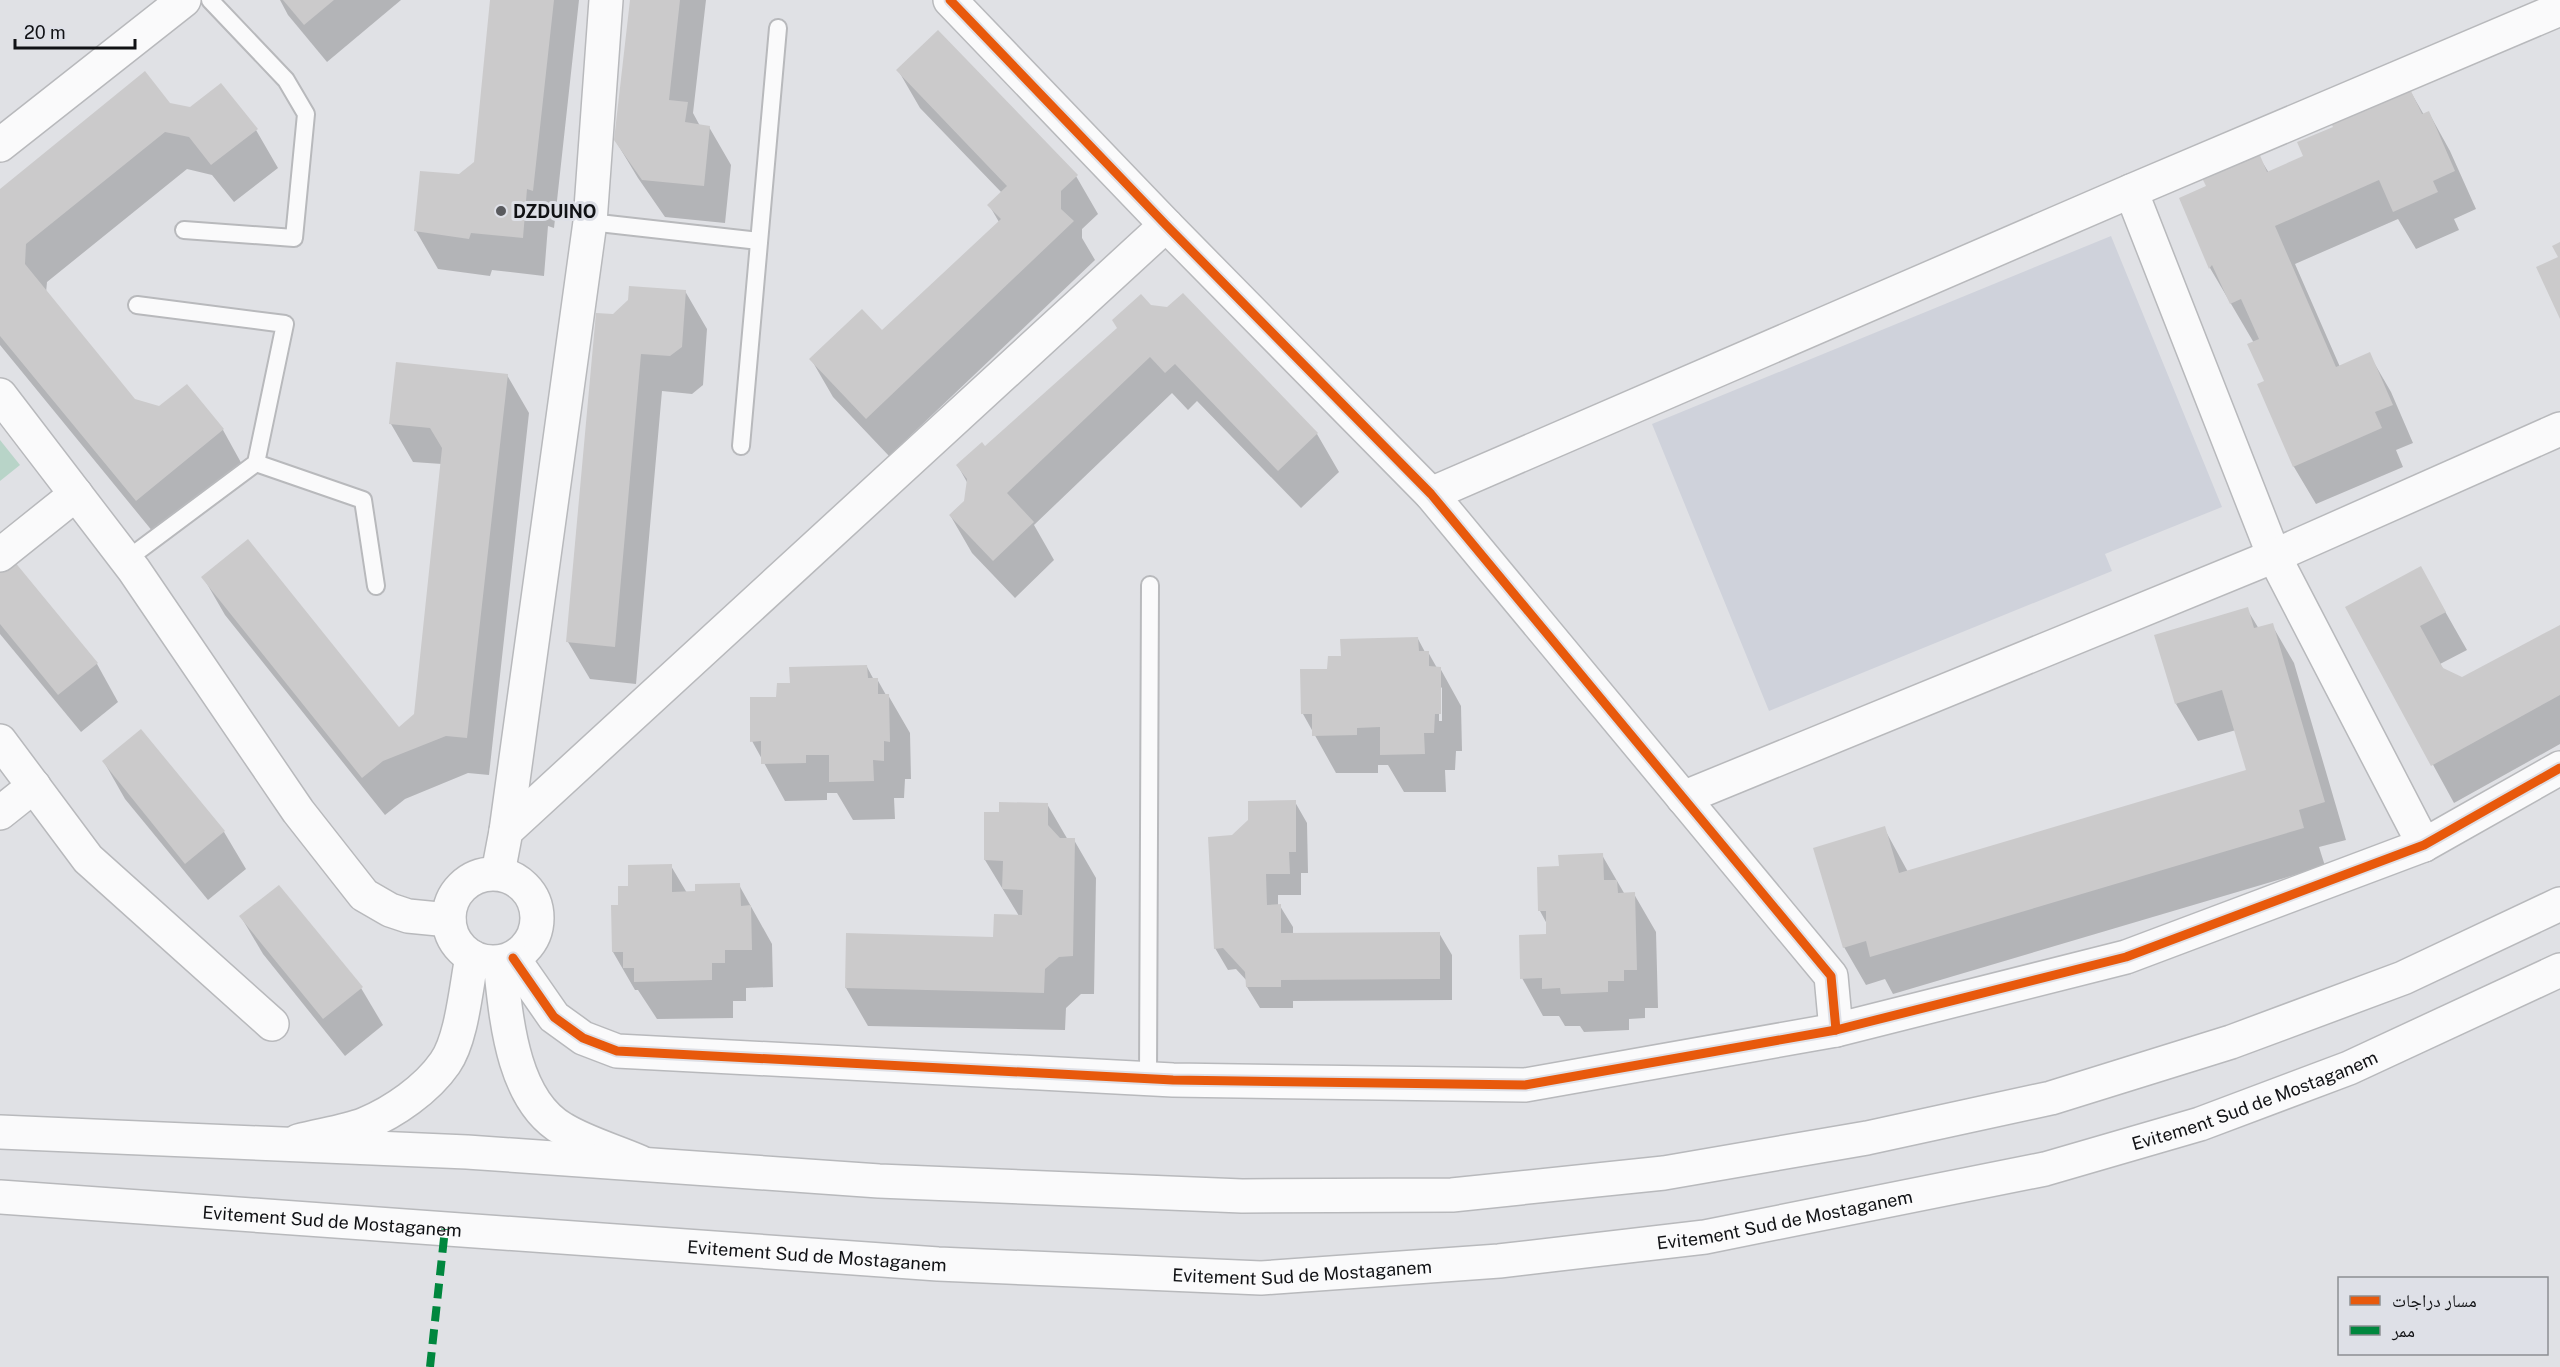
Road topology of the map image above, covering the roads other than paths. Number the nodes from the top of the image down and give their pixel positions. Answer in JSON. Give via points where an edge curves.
{"nodes":[{"id":1,"x":184,"y":0,"type":"edge"},
{"id":2,"x":210,"y":0,"type":"edge"},
{"id":3,"x":606,"y":0,"type":"edge"},
{"id":4,"x":950,"y":0,"type":"edge"},
{"id":5,"x":2560,"y":9,"type":"edge"},
{"id":6,"x":778,"y":28,"type":"dead end"},
{"id":7,"x":0,"y":145,"type":"edge"},
{"id":8,"x":2131,"y":190,"type":"junction"},
{"id":9,"x":590,"y":222,"type":"junction"},
{"id":10,"x":1166,"y":225,"type":"junction"},
{"id":11,"x":184,"y":230,"type":"dead end"},
{"id":12,"x":759,"y":241,"type":"junction"},
{"id":13,"x":137,"y":305,"type":"dead end"},
{"id":14,"x":0,"y":395,"type":"edge"},
{"id":15,"x":2560,"y":429,"type":"edge"},
{"id":16,"x":741,"y":446,"type":"dead end"},
{"id":17,"x":256,"y":463,"type":"junction"},
{"id":18,"x":76,"y":494,"type":"junction"},
{"id":19,"x":1431,"y":494,"type":"junction"},
{"id":20,"x":0,"y":555,"type":"edge"},
{"id":21,"x":2274,"y":556,"type":"junction"},
{"id":22,"x":126,"y":560,"type":"junction"},
{"id":23,"x":1150,"y":585,"type":"dead end"},
{"id":24,"x":376,"y":586,"type":"dead end"},
{"id":25,"x":0,"y":741,"type":"edge"},
{"id":26,"x":2560,"y":768,"type":"edge"},
{"id":27,"x":34,"y":786,"type":"junction"},
{"id":28,"x":1683,"y":798,"type":"junction"},
{"id":29,"x":0,"y":813,"type":"edge"},
{"id":30,"x":506,"y":831,"type":"junction"},
{"id":31,"x":2424,"y":845,"type":"junction"},
{"id":32,"x":498,"y":873,"type":"junction"},
{"id":33,"x":2560,"y":904,"type":"edge"},
{"id":34,"x":449,"y":920,"type":"junction"},
{"id":35,"x":495,"y":959,"type":"junction"},
{"id":36,"x":2560,"y":970,"type":"edge"},
{"id":37,"x":272,"y":1024,"type":"dead end"},
{"id":38,"x":1836,"y":1030,"type":"junction"},
{"id":39,"x":1148,"y":1078,"type":"junction"},
{"id":40,"x":0,"y":1132,"type":"edge"},
{"id":41,"x":285,"y":1144,"type":"junction"},
{"id":42,"x":647,"y":1165,"type":"junction"},
{"id":43,"x":0,"y":1197,"type":"edge"}],
"edges":[{"from":1,"to":7,"type":"main road"},
{"from":2,"to":11,"type":"lane","via":[[286,80],[306,114],[294,238]]},
{"from":3,"to":9,"type":"main road"},
{"from":4,"to":10,"type":"main road"},
{"from":5,"to":8,"type":"main road"},
{"from":6,"to":12,"type":"lane"},
{"from":8,"to":19,"type":"main road"},
{"from":8,"to":21,"type":"main road"},
{"from":9,"to":12,"type":"lane"},
{"from":9,"to":30,"type":"main road"},
{"from":10,"to":19,"type":"main road"},
{"from":10,"to":30,"type":"main road"},
{"from":12,"to":16,"type":"lane"},
{"from":13,"to":17,"type":"lane","via":[[285,324]]},
{"from":14,"to":18,"type":"main road"},
{"from":15,"to":21,"type":"main road"},
{"from":17,"to":22,"type":"lane"},
{"from":17,"to":24,"type":"lane","via":[[363,500]]},
{"from":18,"to":20,"type":"main road"},
{"from":18,"to":22,"type":"main road"},
{"from":19,"to":28,"type":"main road"},
{"from":21,"to":28,"type":"main road"},
{"from":21,"to":31,"type":"main road"},
{"from":22,"to":34,"type":"main road","via":[[297,811],[364,895],[408,916]]},
{"from":23,"to":39,"type":"lane"},
{"from":25,"to":27,"type":"main road"},
{"from":26,"to":31,"type":"main road"},
{"from":27,"to":29,"type":"main road"},
{"from":27,"to":37,"type":"main road","via":[[88,859]]},
{"from":28,"to":38,"type":"main road","via":[[1831,976]]},
{"from":30,"to":32,"type":"main road"},
{"from":31,"to":38,"type":"main road","via":[[2126,957]]},
{"from":32,"to":34,"type":"main road","via":[[468,881],[451,905]]},
{"from":32,"to":35,"type":"main road","via":[[525,886],[538,911],[538,925],[525,950]]},
{"from":33,"to":42,"type":"main road","via":[[2403,978],[2231,1042],[2051,1098],[1867,1138],[1664,1173],[1452,1195],[1242,1196],[879,1181]]},
{"from":34,"to":35,"type":"main road","via":[[460,947]]},
{"from":35,"to":39,"type":"main road","via":[[554,1017],[583,1038],[617,1050]]},
{"from":35,"to":41,"type":"main road","via":[[446,1062],[426,1083],[396,1107],[364,1124]]},
{"from":35,"to":42,"type":"main road","via":[[507,1030],[535,1104],[562,1129]]},
{"from":36,"to":43,"type":"main road","name":"Evitement Sud de Mostaganem","via":[[2349,1068],[2200,1124],[2045,1169],[1705,1237],[1499,1261],[1261,1278],[938,1264]]},
{"from":38,"to":39,"type":"main road","via":[[1525,1085]]},
{"from":40,"to":41,"type":"main road"},
{"from":41,"to":42,"type":"main road"}]}
